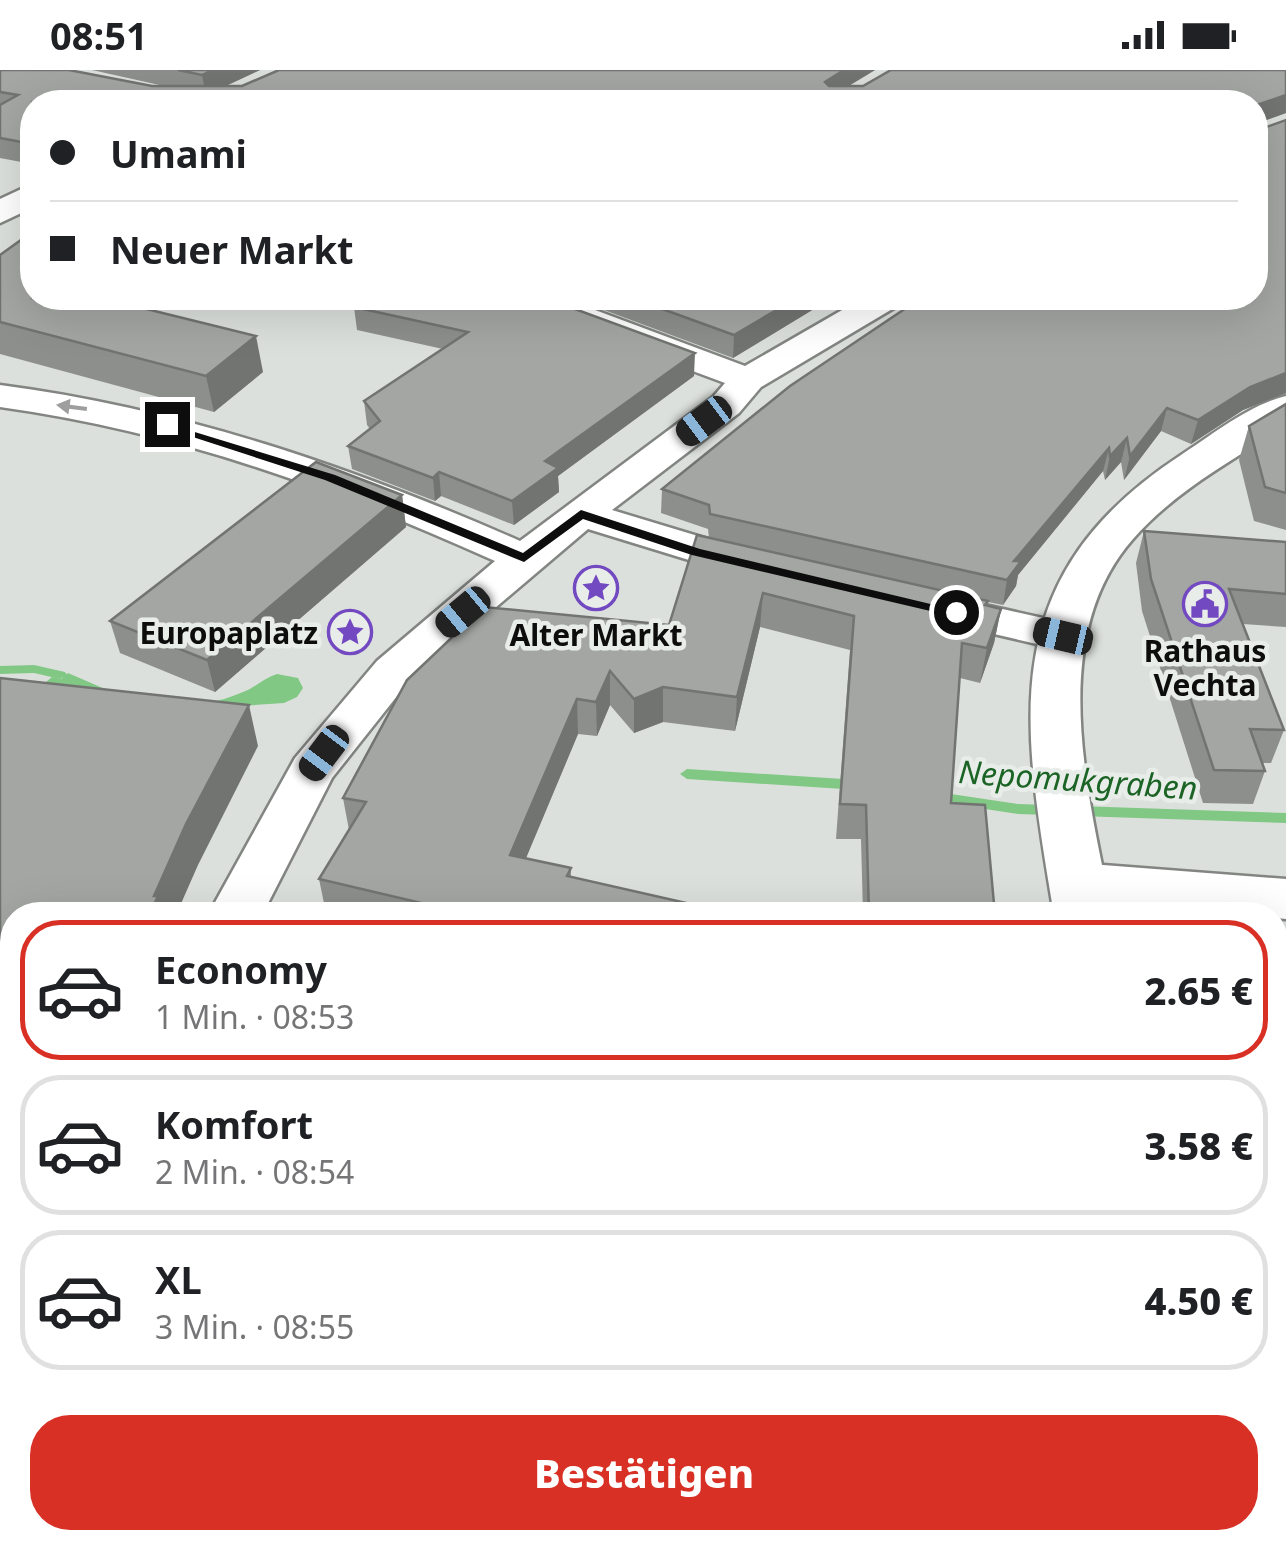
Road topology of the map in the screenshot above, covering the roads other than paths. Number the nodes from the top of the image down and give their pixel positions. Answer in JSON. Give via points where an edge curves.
{"nodes":[{"id":1,"x":560,"y":310,"type":"edge"},
{"id":2,"x":866,"y":310,"type":"edge"},
{"id":3,"x":30,"y":362,"type":"edge"},
{"id":4,"x":748,"y":379,"type":"junction"},
{"id":5,"x":4,"y":397,"type":"edge"},
{"id":6,"x":1286,"y":408,"type":"edge"},
{"id":7,"x":581,"y":514,"type":"junction"},
{"id":8,"x":524,"y":558,"type":"junction"},
{"id":9,"x":798,"y":577,"type":"edge"},
{"id":10,"x":893,"y":598,"type":"edge"},
{"id":11,"x":1063,"y":636,"type":"junction"},
{"id":12,"x":1072,"y":851,"type":"edge"},
{"id":13,"x":1286,"y":899,"type":"edge"},
{"id":14,"x":242,"y":902,"type":"edge"}],
"edges":[{"from":1,"to":4,"type":"street"},
{"from":2,"to":4,"type":"street"},
{"from":3,"to":5,"type":"street"},
{"from":4,"to":7,"type":"street","via":[[726,405]]},
{"from":8,"to":5,"type":"street","one_way":true,"via":[[227,440],[137,416]]},
{"from":6,"to":11,"type":"street","via":[[1158,492],[1100,548],[1080,580]]},
{"from":7,"to":8,"type":"street"},
{"from":7,"to":9,"type":"street"},
{"from":8,"to":14,"type":"street","via":[[394,671],[336,737]]},
{"from":10,"to":11,"type":"street"},
{"from":11,"to":12,"type":"street","via":[[1057,695]]},
{"from":12,"to":13,"type":"street"}]}
